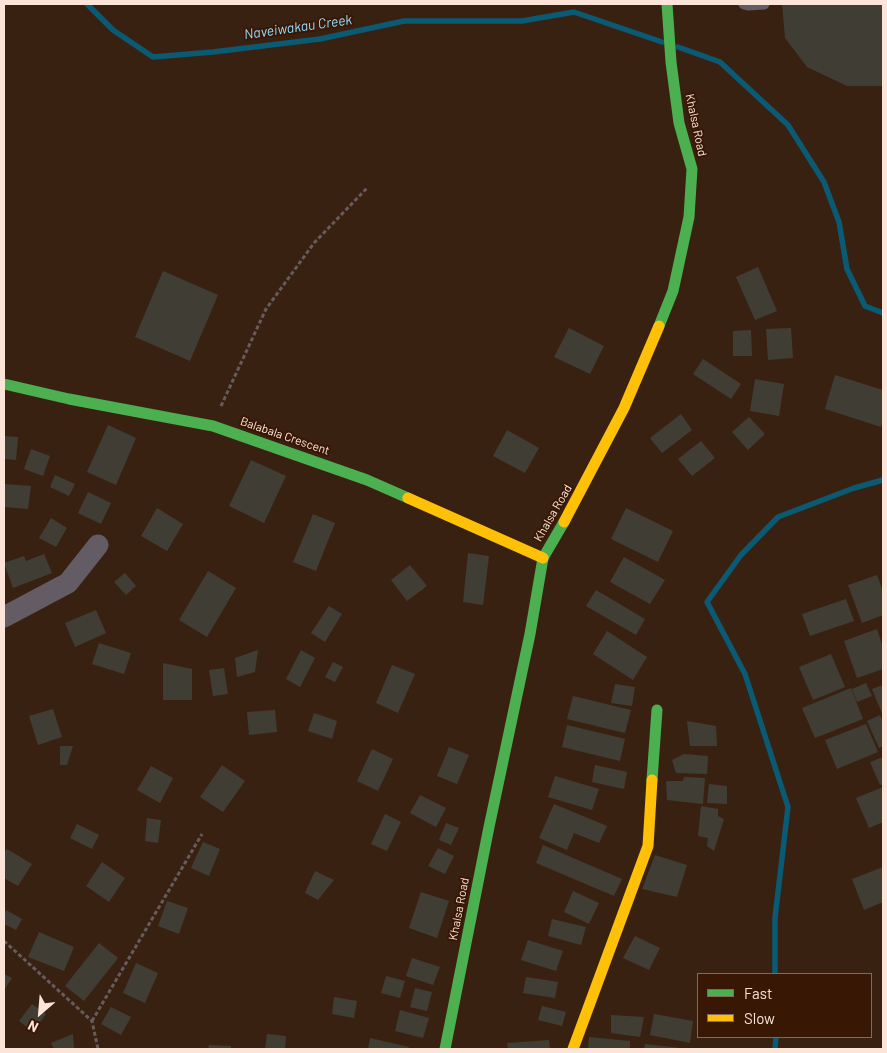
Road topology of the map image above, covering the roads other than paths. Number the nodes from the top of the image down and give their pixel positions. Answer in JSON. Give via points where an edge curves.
{"nodes":[{"id":1,"x":667,"y":4,"type":"edge"},
{"id":2,"x":744,"y":4,"type":"edge"},
{"id":3,"x":764,"y":4,"type":"edge"},
{"id":4,"x":4,"y":384,"type":"edge"},
{"id":5,"x":98,"y":545,"type":"dead end"},
{"id":6,"x":542,"y":558,"type":"junction"},
{"id":7,"x":4,"y":617,"type":"edge"},
{"id":8,"x":657,"y":710,"type":"dead end"},
{"id":9,"x":445,"y":1049,"type":"edge"},
{"id":10,"x":573,"y":1049,"type":"edge"}],
"edges":[{"from":1,"to":6,"type":"main road","name":"Khalsa Road","via":[[679,123],[692,169],[689,217],[673,291],[624,408],[578,498]]},
{"from":2,"to":3,"type":"lane"},
{"from":4,"to":6,"type":"main road","name":"Balabala Crescent","via":[[212,426],[368,480]]},
{"from":5,"to":7,"type":"street","via":[[68,583]]},
{"from":6,"to":9,"type":"main road","name":"Khalsa Road","via":[[530,634]]},
{"from":8,"to":10,"type":"main road","via":[[648,846]]}]}
